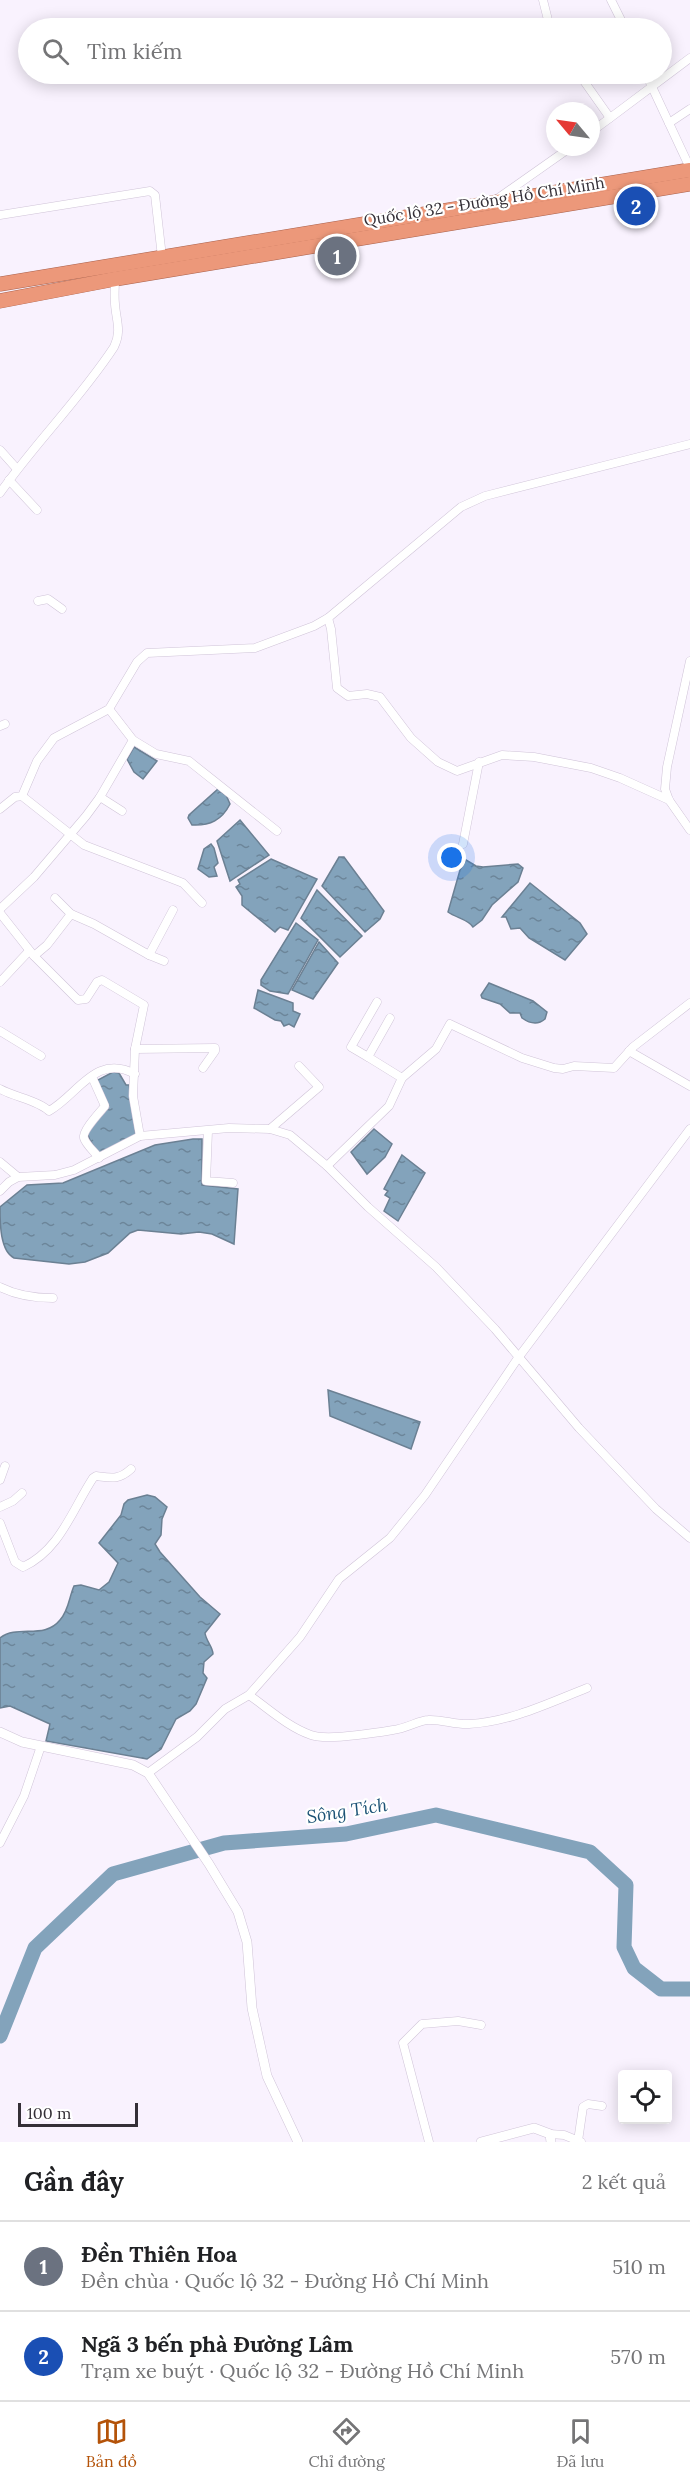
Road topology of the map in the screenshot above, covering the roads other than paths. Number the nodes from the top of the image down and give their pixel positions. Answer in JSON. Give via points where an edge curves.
{"nodes":[{"id":1,"x":543,"y":0,"type":"edge"},
{"id":2,"x":611,"y":0,"type":"edge"},
{"id":3,"x":548,"y":18,"type":"edge"},
{"id":4,"x":620,"y":18,"type":"edge"},
{"id":5,"x":690,"y":58,"type":"edge"},
{"id":6,"x":672,"y":71,"type":"edge"},
{"id":7,"x":586,"y":84,"type":"edge"},
{"id":8,"x":654,"y":84,"type":"edge"},
{"id":9,"x":651,"y":86,"type":"junction"},
{"id":10,"x":690,"y":109,"type":"edge"},
{"id":11,"x":610,"y":117,"type":"junction"},
{"id":12,"x":669,"y":123,"type":"junction"},
{"id":13,"x":600,"y":125,"type":"edge"},
{"id":14,"x":559,"y":156,"type":"edge"},
{"id":15,"x":690,"y":169,"type":"edge"},
{"id":16,"x":690,"y":184,"type":"edge"},
{"id":17,"x":492,"y":202,"type":"junction"},
{"id":18,"x":0,"y":215,"type":"edge"},
{"id":19,"x":162,"y":257,"type":"junction"},
{"id":20,"x":115,"y":279,"type":"junction"},
{"id":21,"x":0,"y":284,"type":"edge"},
{"id":22,"x":0,"y":301,"type":"edge"},
{"id":23,"x":690,"y":444,"type":"edge"},
{"id":24,"x":0,"y":450,"type":"edge"},
{"id":25,"x":17,"y":469,"type":"junction"},
{"id":26,"x":9,"y":480,"type":"junction"},
{"id":27,"x":0,"y":493,"type":"edge"},
{"id":28,"x":37,"y":510,"type":"dead end"},
{"id":29,"x":38,"y":601,"type":"dead end"},
{"id":30,"x":62,"y":609,"type":"dead end"},
{"id":31,"x":328,"y":618,"type":"junction"},
{"id":32,"x":690,"y":661,"type":"edge"},
{"id":33,"x":109,"y":709,"type":"junction"},
{"id":34,"x":133,"y":740,"type":"junction"},
{"id":35,"x":478,"y":762,"type":"junction"},
{"id":36,"x":22,"y":795,"type":"junction"},
{"id":37,"x":100,"y":797,"type":"junction"},
{"id":38,"x":669,"y":801,"type":"junction"},
{"id":39,"x":0,"y":809,"type":"edge"},
{"id":40,"x":122,"y":811,"type":"dead end"},
{"id":41,"x":690,"y":830,"type":"edge"},
{"id":42,"x":277,"y":831,"type":"dead end"},
{"id":43,"x":69,"y":835,"type":"junction"},
{"id":44,"x":463,"y":844,"type":"dead end"},
{"id":45,"x":55,"y":898,"type":"dead end"},
{"id":46,"x":202,"y":903,"type":"dead end"},
{"id":47,"x":173,"y":909,"type":"dead end"},
{"id":48,"x":0,"y":911,"type":"edge"},
{"id":49,"x":71,"y":914,"type":"junction"},
{"id":50,"x":32,"y":954,"type":"junction"},
{"id":51,"x":149,"y":955,"type":"junction"},
{"id":52,"x":164,"y":961,"type":"dead end"},
{"id":53,"x":0,"y":982,"type":"edge"},
{"id":54,"x":377,"y":1002,"type":"dead end"},
{"id":55,"x":690,"y":1003,"type":"edge"},
{"id":56,"x":390,"y":1018,"type":"dead end"},
{"id":57,"x":0,"y":1031,"type":"edge"},
{"id":58,"x":135,"y":1049,"type":"junction"},
{"id":59,"x":629,"y":1050,"type":"junction"},
{"id":60,"x":41,"y":1056,"type":"dead end"},
{"id":61,"x":368,"y":1057,"type":"junction"},
{"id":62,"x":298,"y":1066,"type":"dead end"},
{"id":63,"x":203,"y":1068,"type":"dead end"},
{"id":64,"x":135,"y":1074,"type":"junction"},
{"id":65,"x":92,"y":1077,"type":"junction"},
{"id":66,"x":402,"y":1078,"type":"junction"},
{"id":67,"x":690,"y":1086,"type":"edge"},
{"id":68,"x":0,"y":1089,"type":"edge"},
{"id":69,"x":270,"y":1129,"type":"junction"},
{"id":70,"x":690,"y":1129,"type":"edge"},
{"id":71,"x":208,"y":1131,"type":"junction"},
{"id":72,"x":140,"y":1136,"type":"junction"},
{"id":73,"x":99,"y":1158,"type":"junction"},
{"id":74,"x":0,"y":1162,"type":"edge"},
{"id":75,"x":327,"y":1166,"type":"junction"},
{"id":76,"x":18,"y":1177,"type":"junction"},
{"id":77,"x":233,"y":1183,"type":"dead end"},
{"id":78,"x":0,"y":1191,"type":"edge"},
{"id":79,"x":0,"y":1287,"type":"edge"},
{"id":80,"x":53,"y":1298,"type":"dead end"},
{"id":81,"x":518,"y":1358,"type":"junction"},
{"id":82,"x":4,"y":1466,"type":"dead end"},
{"id":83,"x":131,"y":1469,"type":"dead end"},
{"id":84,"x":0,"y":1480,"type":"edge"},
{"id":85,"x":22,"y":1493,"type":"dead end"},
{"id":86,"x":0,"y":1508,"type":"edge"},
{"id":87,"x":0,"y":1523,"type":"edge"},
{"id":88,"x":690,"y":1538,"type":"edge"},
{"id":89,"x":587,"y":1688,"type":"dead end"},
{"id":90,"x":249,"y":1695,"type":"junction"},
{"id":91,"x":0,"y":1732,"type":"edge"},
{"id":92,"x":41,"y":1746,"type":"junction"},
{"id":93,"x":148,"y":1773,"type":"junction"},
{"id":94,"x":0,"y":1843,"type":"edge"},
{"id":95,"x":481,"y":2025,"type":"dead end"},
{"id":96,"x":602,"y":2106,"type":"dead end"},
{"id":97,"x":551,"y":2138,"type":"edge"},
{"id":98,"x":579,"y":2141,"type":"edge"},
{"id":99,"x":298,"y":2142,"type":"edge"},
{"id":100,"x":429,"y":2142,"type":"edge"},
{"id":101,"x":481,"y":2142,"type":"edge"}],
"edges":[{"from":1,"to":3,"type":"street"},
{"from":2,"to":4,"type":"street"},
{"from":5,"to":6,"type":"street"},
{"from":7,"to":11,"type":"street"},
{"from":8,"to":9,"type":"street"},
{"from":9,"to":11,"type":"street"},
{"from":9,"to":12,"type":"street"},
{"from":10,"to":12,"type":"street"},
{"from":11,"to":13,"type":"street"},
{"from":12,"to":15,"type":"street"},
{"from":14,"to":17,"type":"street"},
{"from":15,"to":17,"type":"highway","name":"Quốc lộ 32 - Đường Hồ Chí Minh"},
{"from":16,"to":20,"type":"highway","name":"Quốc lộ 32 - Đường Hồ Chí Minh"},
{"from":17,"to":19,"type":"highway","name":"Quốc lộ 32 - Đường Hồ Chí Minh"},
{"from":18,"to":19,"type":"street","via":[[150,191],[154,195]]},
{"from":19,"to":21,"type":"highway","name":"Quốc lộ 32 - Đường Hồ Chí Minh"},
{"from":20,"to":22,"type":"highway","name":"Quốc lộ 32 - Đường Hồ Chí Minh"},
{"from":20,"to":25,"type":"street","via":[[119,337],[114,347]]},
{"from":23,"to":31,"type":"street","via":[[484,496],[461,507]]},
{"from":24,"to":25,"type":"street"},
{"from":25,"to":26,"type":"street"},
{"from":26,"to":27,"type":"street"},
{"from":26,"to":28,"type":"street"},
{"from":29,"to":30,"type":"street","via":[[48,599]]},
{"from":31,"to":33,"type":"street","via":[[255,648],[147,653],[137,662]]},
{"from":31,"to":35,"type":"street","via":[[339,692],[381,697],[411,738],[438,762],[461,770]]},
{"from":32,"to":38,"type":"street","via":[[665,779]]},
{"from":33,"to":34,"type":"street"},
{"from":33,"to":36,"type":"street","via":[[54,738],[37,762]]},
{"from":34,"to":37,"type":"street"},
{"from":34,"to":42,"type":"street","via":[[156,754],[189,761]]},
{"from":35,"to":38,"type":"street","via":[[515,755],[569,763],[620,778]]},
{"from":35,"to":44,"type":"street"},
{"from":36,"to":39,"type":"street"},
{"from":36,"to":43,"type":"street"},
{"from":37,"to":40,"type":"street"},
{"from":37,"to":43,"type":"street"},
{"from":38,"to":41,"type":"street"},
{"from":43,"to":46,"type":"street","via":[[96,851],[183,883]]},
{"from":43,"to":48,"type":"street"},
{"from":45,"to":49,"type":"street"},
{"from":47,"to":51,"type":"street"},
{"from":48,"to":50,"type":"street"},
{"from":49,"to":50,"type":"street","via":[[46,945]]},
{"from":49,"to":51,"type":"street"},
{"from":50,"to":53,"type":"street"},
{"from":50,"to":58,"type":"street","via":[[78,1000],[86,999],[96,982],[102,980],[144,1005]]},
{"from":51,"to":52,"type":"street"},
{"from":54,"to":61,"type":"street","via":[[351,1047]]},
{"from":55,"to":59,"type":"street"},
{"from":56,"to":61,"type":"street"},
{"from":57,"to":60,"type":"street"},
{"from":58,"to":63,"type":"street","via":[[215,1047]]},
{"from":58,"to":64,"type":"street"},
{"from":59,"to":66,"type":"street","via":[[614,1068],[554,1068],[522,1058],[450,1024],[436,1049]]},
{"from":59,"to":67,"type":"street"},
{"from":61,"to":66,"type":"street"},
{"from":62,"to":69,"type":"street","via":[[319,1087]]},
{"from":64,"to":65,"type":"street","via":[[115,1068]]},
{"from":64,"to":72,"type":"street","via":[[133,1096]]},
{"from":65,"to":68,"type":"street","via":[[49,1111]]},
{"from":65,"to":73,"type":"street","via":[[105,1106],[94,1117],[84,1138]]},
{"from":66,"to":75,"type":"street","via":[[389,1106]]},
{"from":69,"to":71,"type":"street"},
{"from":69,"to":75,"type":"street","via":[[290,1135]]},
{"from":70,"to":81,"type":"street"},
{"from":71,"to":72,"type":"street"},
{"from":71,"to":77,"type":"street","via":[[206,1181]]},
{"from":72,"to":73,"type":"street"},
{"from":73,"to":76,"type":"street","via":[[65,1173]]},
{"from":74,"to":76,"type":"street"},
{"from":75,"to":81,"type":"street","via":[[436,1268]]},
{"from":76,"to":78,"type":"street"},
{"from":79,"to":80,"type":"street","via":[[21,1295]]},
{"from":81,"to":88,"type":"street","via":[[579,1428]]},
{"from":81,"to":90,"type":"street","via":[[425,1495],[390,1538],[339,1579],[300,1636]]},
{"from":82,"to":84,"type":"street"},
{"from":83,"to":87,"type":"street","via":[[114,1480],[93,1478],[63,1533],[23,1567],[15,1562]]},
{"from":85,"to":86,"type":"street"},
{"from":89,"to":90,"type":"street","via":[[498,1722],[466,1725],[428,1719],[391,1731],[332,1737],[313,1736],[294,1727]]},
{"from":90,"to":93,"type":"street","via":[[225,1709],[197,1737]]},
{"from":91,"to":92,"type":"street"},
{"from":92,"to":93,"type":"street","via":[[134,1765]]},
{"from":92,"to":94,"type":"street","via":[[24,1796]]},
{"from":93,"to":99,"type":"street","via":[[238,1912],[248,1942],[252,2008],[267,2076]]},
{"from":95,"to":100,"type":"street","via":[[458,2021],[422,2024],[403,2043]]},
{"from":96,"to":98,"type":"street","via":[[588,2104],[583,2108]]},
{"from":97,"to":98,"type":"street","via":[[564,2135]]},
{"from":97,"to":101,"type":"street","via":[[534,2128]]}]}
